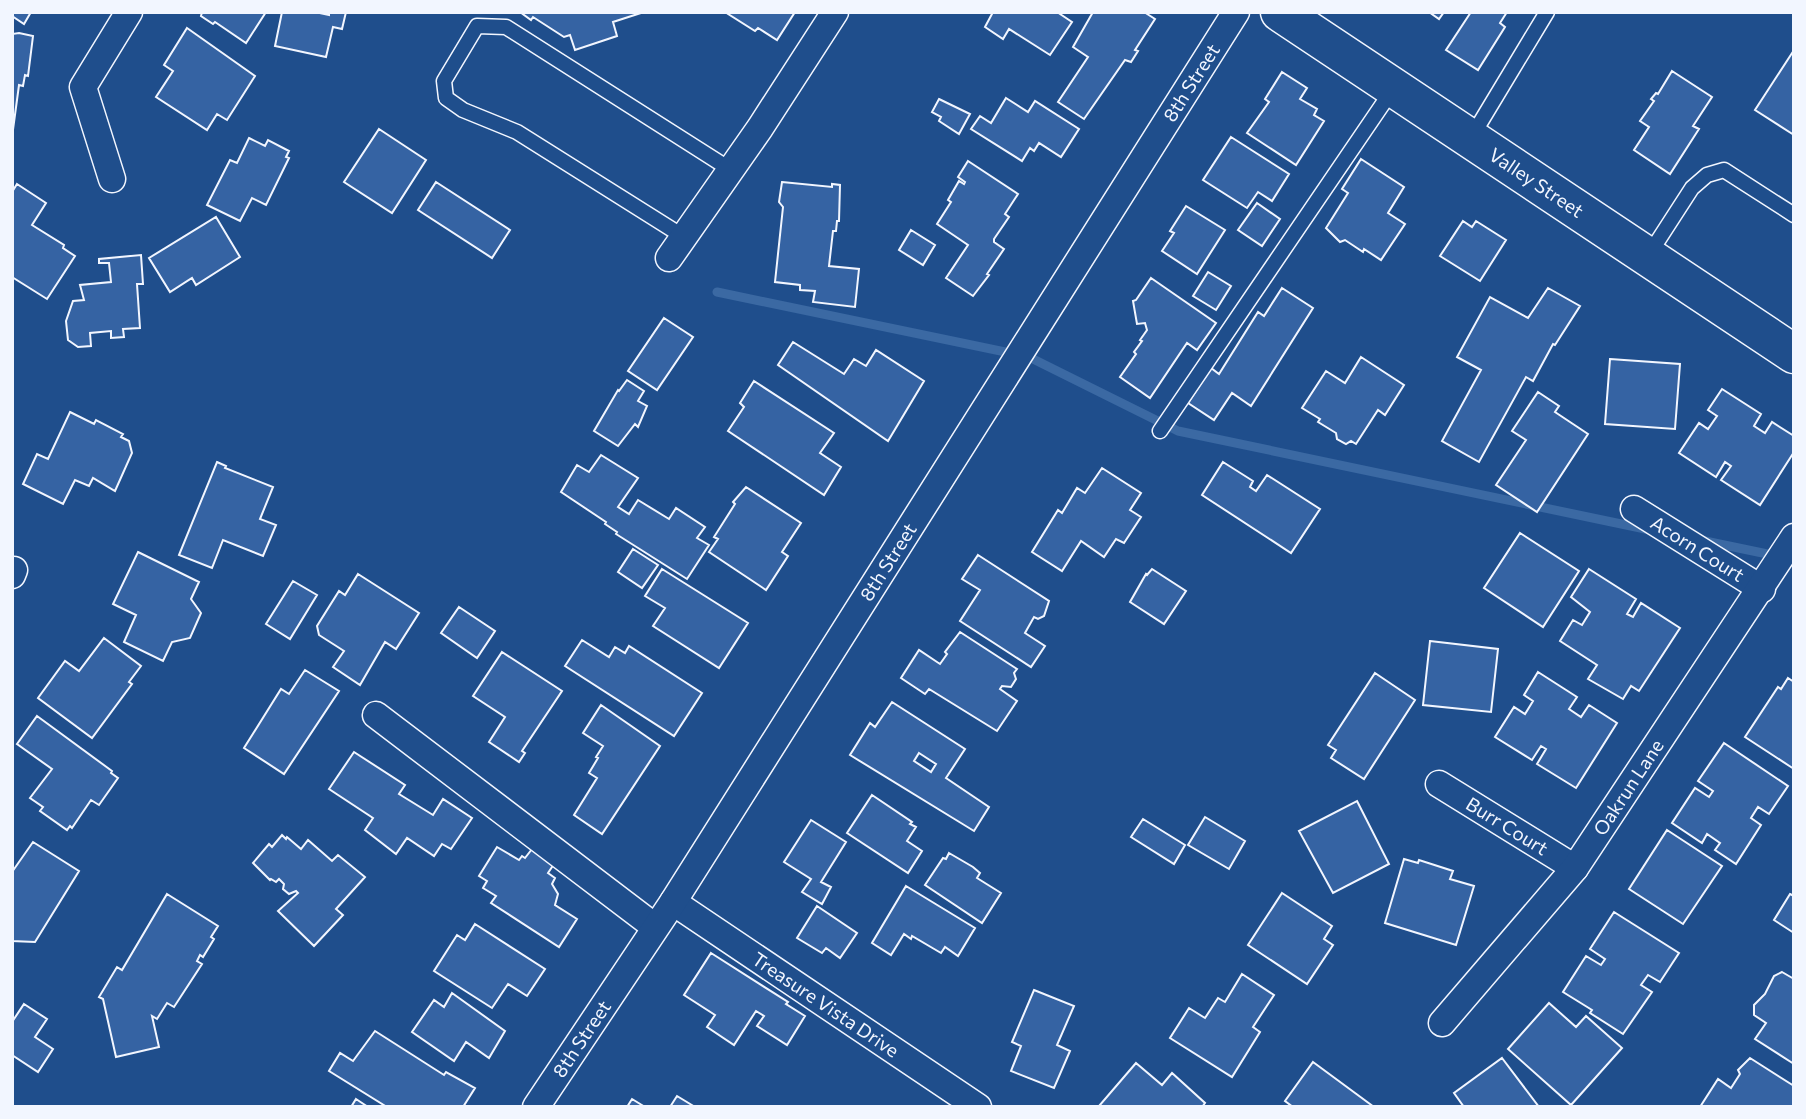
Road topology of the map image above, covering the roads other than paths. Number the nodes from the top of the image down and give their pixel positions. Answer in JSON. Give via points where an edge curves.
{"nodes":[{"id":1,"x":129,"y":12,"type":"edge"},
{"id":2,"x":835,"y":12,"type":"edge"},
{"id":3,"x":1236,"y":12,"type":"edge"},
{"id":4,"x":1280,"y":12,"type":"edge"},
{"id":5,"x":1546,"y":12,"type":"edge"},
{"id":6,"x":1394,"y":88,"type":"junction"},
{"id":7,"x":1470,"y":139,"type":"junction"},
{"id":8,"x":731,"y":170,"type":"junction"},
{"id":9,"x":112,"y":179,"type":"dead end"},
{"id":10,"x":1794,"y":215,"type":"edge"},
{"id":11,"x":677,"y":247,"type":"joint"},
{"id":12,"x":1648,"y":257,"type":"junction"},
{"id":13,"x":1794,"y":354,"type":"edge"},
{"id":14,"x":1160,"y":431,"type":"dead end"},
{"id":15,"x":1634,"y":509,"type":"dead end"},
{"id":16,"x":1794,"y":537,"type":"edge"},
{"id":17,"x":1762,"y":589,"type":"junction"},
{"id":18,"x":376,"y":715,"type":"dead end"},
{"id":19,"x":1439,"y":784,"type":"dead end"},
{"id":20,"x":1575,"y":868,"type":"junction"},
{"id":21,"x":673,"y":902,"type":"junction"},
{"id":22,"x":656,"y":927,"type":"junction"},
{"id":23,"x":1443,"y":1023,"type":"dead end"},
{"id":24,"x":536,"y":1107,"type":"edge"},
{"id":25,"x":978,"y":1107,"type":"edge"}],
"edges":[{"from":1,"to":9,"type":"street","via":[[83,86]]},
{"from":2,"to":8,"type":"street"},
{"from":3,"to":21,"type":"street","name":"8th Street"},
{"from":4,"to":6,"type":"street","name":"Valley Street"},
{"from":5,"to":7,"type":"lane"},
{"from":6,"to":7,"type":"street","name":"Valley Street"},
{"from":6,"to":14,"type":"lane"},
{"from":7,"to":12,"type":"street","name":"Valley Street"},
{"from":8,"to":11,"type":"street"},
{"from":8,"to":11,"type":"lane","via":[[506,27],[477,26],[444,81],[446,97],[463,110],[517,132]]},
{"from":10,"to":12,"type":"lane","via":[[1724,170],[1707,175],[1692,188]]},
{"from":12,"to":13,"type":"street","name":"Valley Street"},
{"from":15,"to":17,"type":"street","name":"Acorn Court"},
{"from":16,"to":17,"type":"street","name":"Oakrun Lane"},
{"from":17,"to":20,"type":"street","name":"Oakrun Lane"},
{"from":18,"to":22,"type":"street"},
{"from":19,"to":20,"type":"street","name":"Burr Court"},
{"from":20,"to":23,"type":"street","name":"Oakrun Lane"},
{"from":21,"to":22,"type":"street","name":"8th Street"},
{"from":21,"to":25,"type":"street","name":"Treasure Vista Drive"},
{"from":22,"to":24,"type":"street","name":"8th Street"}]}
